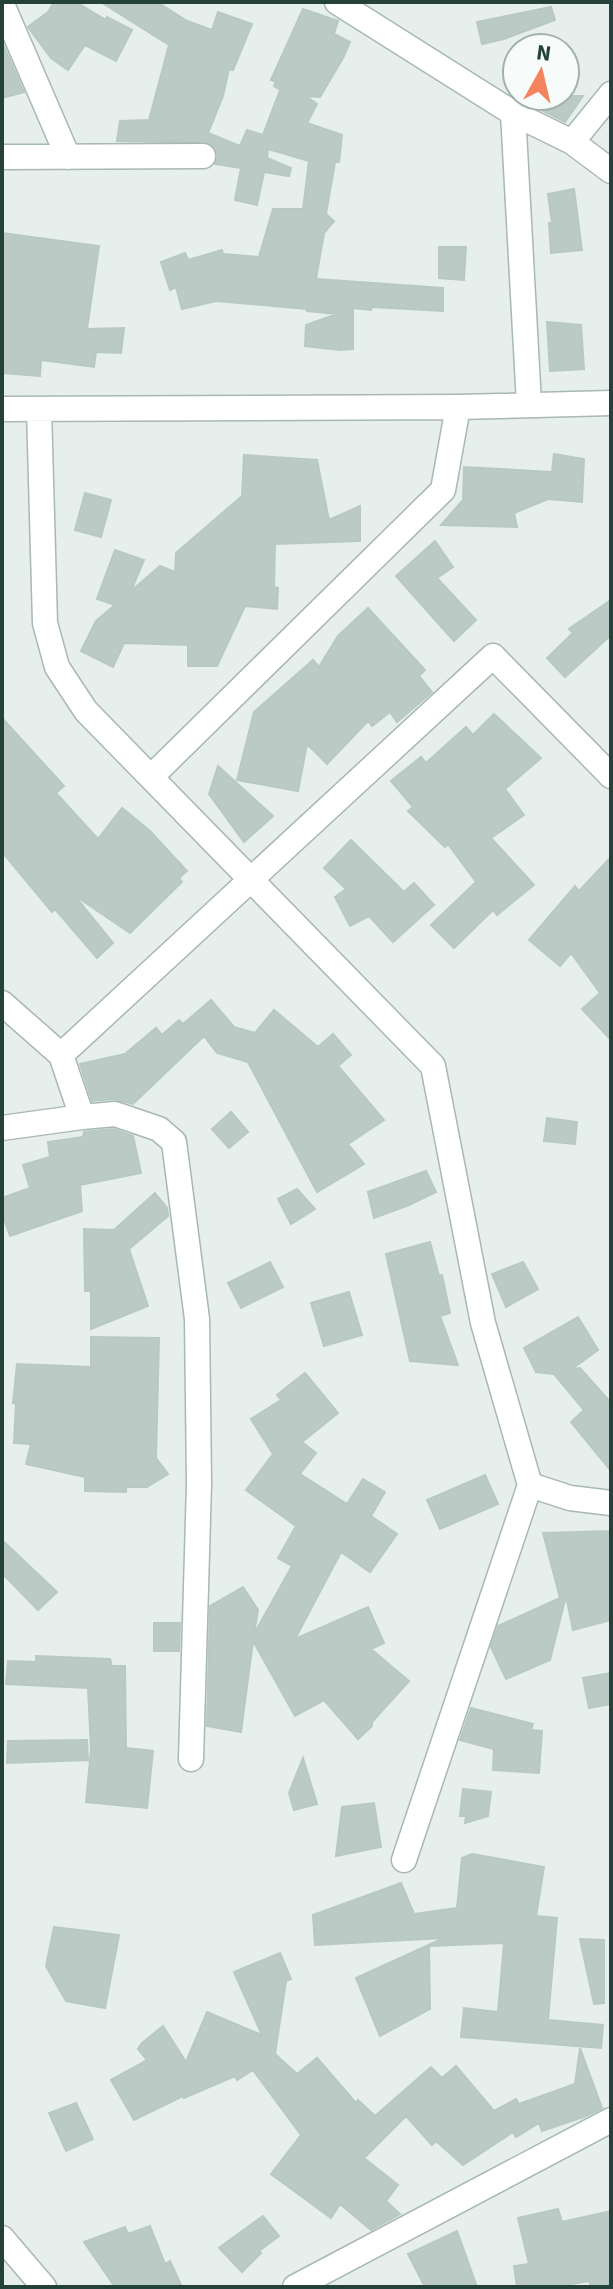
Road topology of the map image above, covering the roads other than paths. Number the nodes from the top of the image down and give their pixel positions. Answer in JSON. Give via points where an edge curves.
{"nodes":[{"id":1,"x":337,"y":2,"type":"edge"},
{"id":2,"x":2,"y":4,"type":"edge"},
{"id":3,"x":611,"y":94,"type":"edge"},
{"id":4,"x":513,"y":113,"type":"junction"},
{"id":5,"x":572,"y":142,"type":"junction"},
{"id":6,"x":203,"y":156,"type":"dead end"},
{"id":7,"x":2,"y":157,"type":"edge"},
{"id":8,"x":68,"y":157,"type":"junction"},
{"id":9,"x":611,"y":171,"type":"edge"},
{"id":10,"x":611,"y":403,"type":"edge"},
{"id":11,"x":529,"y":404,"type":"junction"},
{"id":12,"x":458,"y":407,"type":"junction"},
{"id":13,"x":2,"y":409,"type":"edge"},
{"id":14,"x":39,"y":409,"type":"junction"},
{"id":15,"x":611,"y":776,"type":"edge"},
{"id":16,"x":151,"y":777,"type":"junction"},
{"id":17,"x":251,"y":880,"type":"junction"},
{"id":18,"x":2,"y":1003,"type":"edge"},
{"id":19,"x":61,"y":1055,"type":"junction"},
{"id":20,"x":82,"y":1117,"type":"junction"},
{"id":21,"x":2,"y":1128,"type":"edge"},
{"id":22,"x":530,"y":1485,"type":"junction"},
{"id":23,"x":611,"y":1503,"type":"edge"},
{"id":24,"x":191,"y":1759,"type":"dead end"},
{"id":25,"x":404,"y":1860,"type":"dead end"},
{"id":26,"x":611,"y":2120,"type":"edge"},
{"id":27,"x":2,"y":2238,"type":"edge"},
{"id":28,"x":44,"y":2287,"type":"edge"},
{"id":29,"x":295,"y":2287,"type":"edge"}],
"edges":[{"from":1,"to":4,"type":"street"},
{"from":2,"to":8,"type":"street"},
{"from":3,"to":5,"type":"street"},
{"from":4,"to":5,"type":"street"},
{"from":4,"to":11,"type":"street"},
{"from":5,"to":9,"type":"street"},
{"from":6,"to":8,"type":"street"},
{"from":7,"to":8,"type":"street"},
{"from":10,"to":11,"type":"street"},
{"from":11,"to":12,"type":"street"},
{"from":12,"to":14,"type":"street"},
{"from":12,"to":16,"type":"street","via":[[443,490]]},
{"from":13,"to":14,"type":"street"},
{"from":14,"to":16,"type":"street","via":[[45,623],[57,667],[86,711]]},
{"from":15,"to":17,"type":"street","via":[[493,656]]},
{"from":16,"to":17,"type":"street"},
{"from":17,"to":19,"type":"street"},
{"from":17,"to":22,"type":"street","via":[[433,1066],[483,1323]]},
{"from":18,"to":19,"type":"street"},
{"from":19,"to":20,"type":"street"},
{"from":20,"to":21,"type":"street"},
{"from":20,"to":24,"type":"street","via":[[115,1114],[159,1129],[174,1142],[197,1319],[199,1484]]},
{"from":22,"to":23,"type":"street","via":[[570,1498]]},
{"from":22,"to":25,"type":"street"},
{"from":26,"to":29,"type":"street"},
{"from":27,"to":28,"type":"street"}]}
